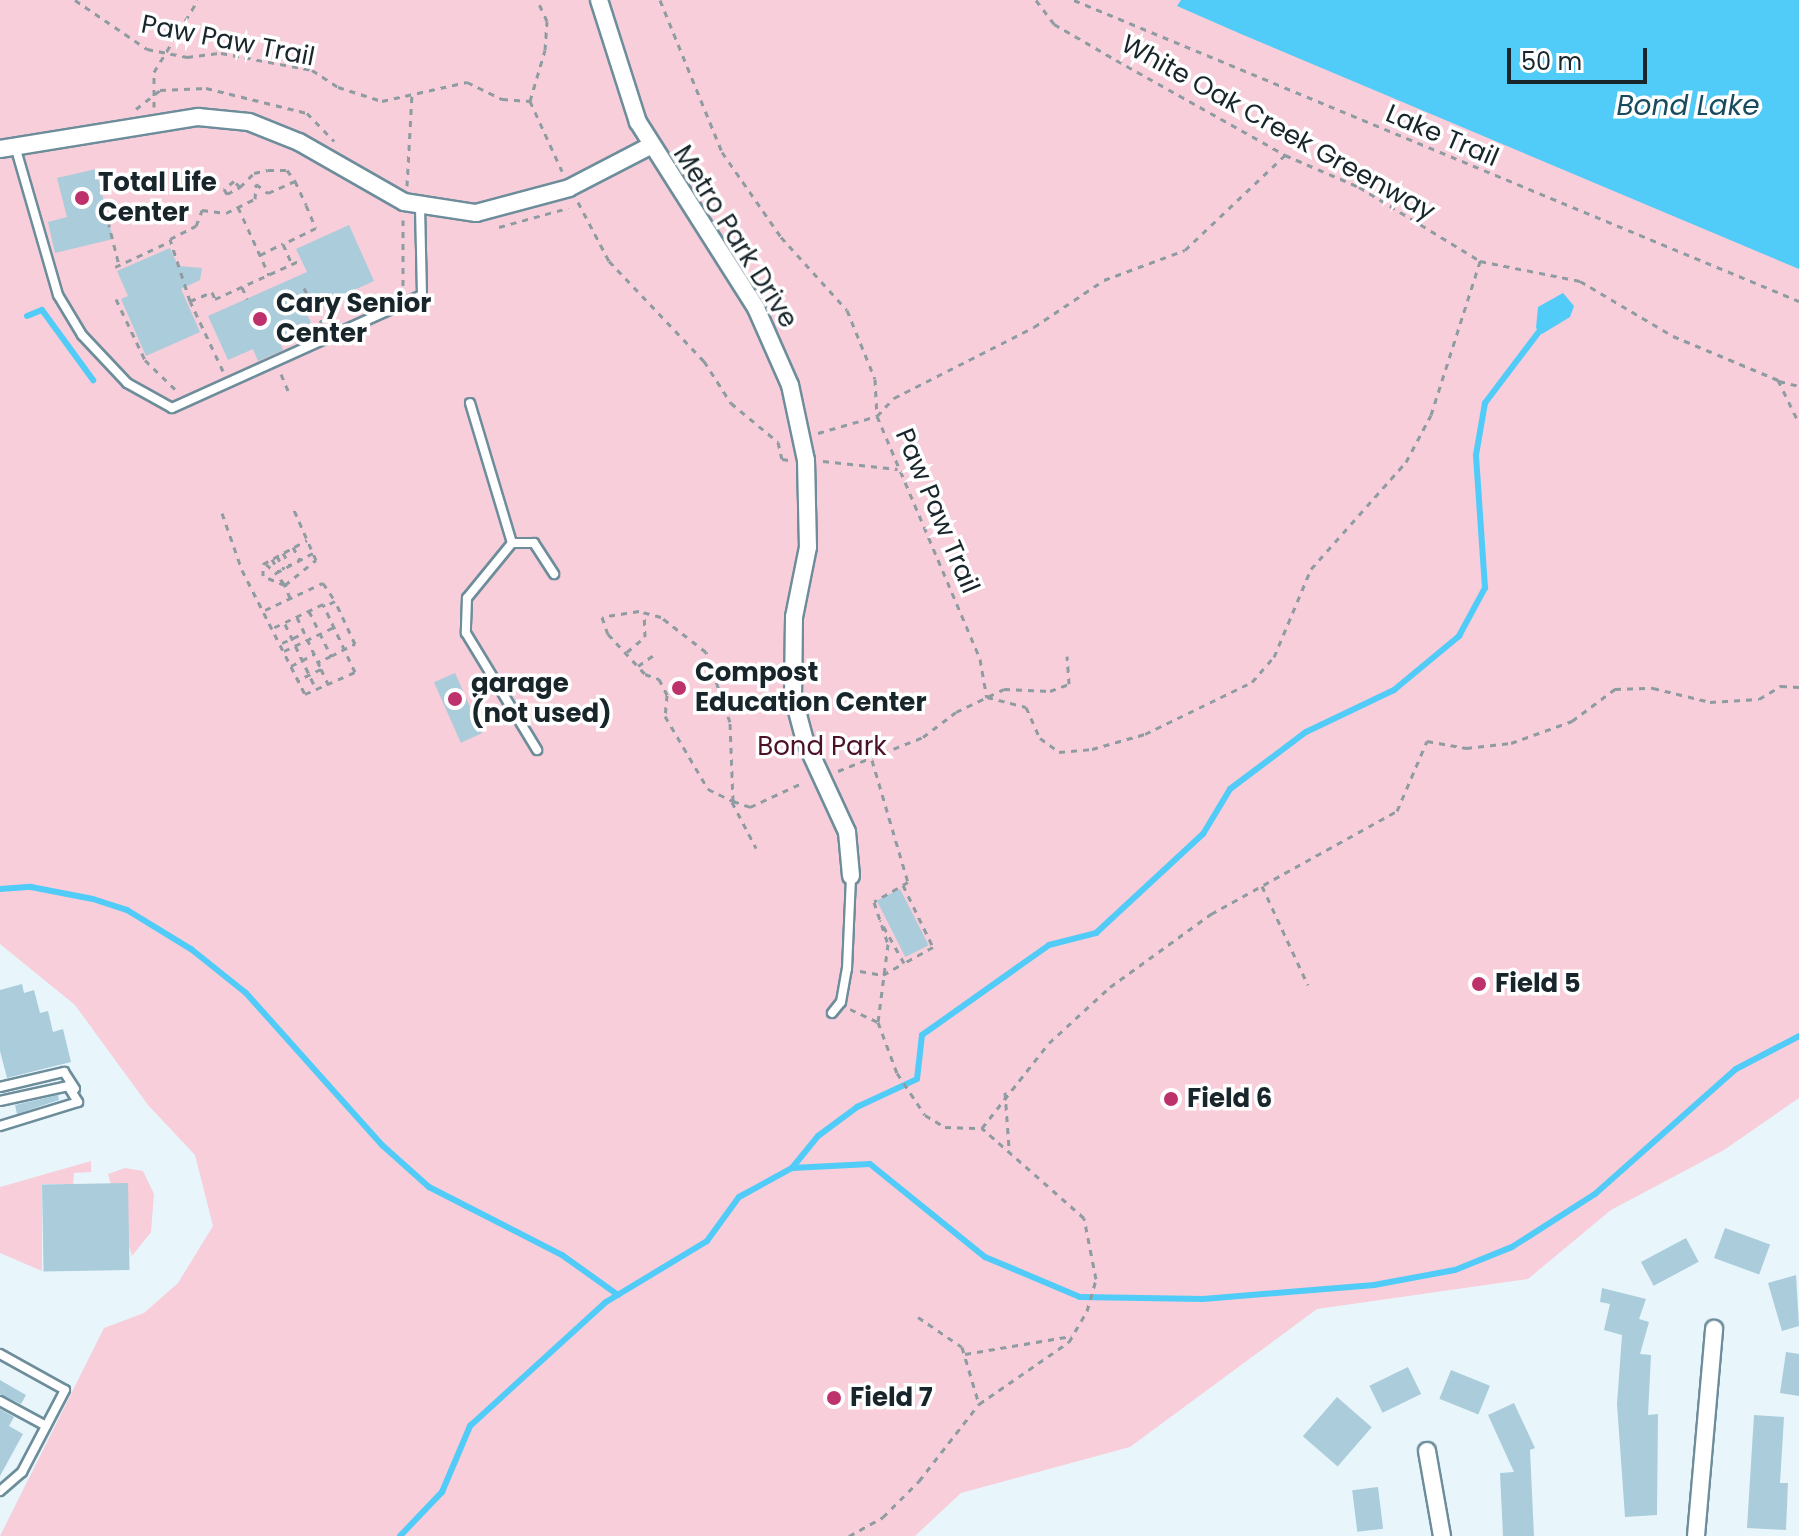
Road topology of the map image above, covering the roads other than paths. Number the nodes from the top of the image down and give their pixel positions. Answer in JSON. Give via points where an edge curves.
{"nodes":[{"id":1,"x":599,"y":0,"type":"edge"},
{"id":2,"x":650,"y":146,"type":"junction"},
{"id":3,"x":7,"y":148,"type":"edge"},
{"id":4,"x":420,"y":208,"type":"junction"},
{"id":5,"x":470,"y":403,"type":"dead end"},
{"id":6,"x":512,"y":543,"type":"junction"},
{"id":7,"x":554,"y":574,"type":"dead end"},
{"id":8,"x":537,"y":750,"type":"dead end"},
{"id":9,"x":851,"y":876,"type":"joint"},
{"id":10,"x":832,"y":1013,"type":"dead end"},
{"id":11,"x":0,"y":1087,"type":"edge"},
{"id":12,"x":75,"y":1089,"type":"junction"},
{"id":13,"x":0,"y":1101,"type":"edge"},
{"id":14,"x":0,"y":1126,"type":"edge"},
{"id":15,"x":1714,"y":1329,"type":"dead end"},
{"id":16,"x":0,"y":1354,"type":"edge"},
{"id":17,"x":0,"y":1401,"type":"edge"},
{"id":18,"x":46,"y":1426,"type":"junction"},
{"id":19,"x":1427,"y":1451,"type":"dead end"},
{"id":20,"x":0,"y":1491,"type":"edge"},
{"id":21,"x":1442,"y":1536,"type":"edge"},
{"id":22,"x":1696,"y":1536,"type":"edge"}],
"edges":[{"from":1,"to":2,"type":"street","name":"Metro Park Drive","via":[[625,91]]},
{"from":2,"to":4,"type":"street","via":[[569,188],[476,213]]},
{"from":2,"to":9,"type":"street","name":"Metro Park Drive","via":[[776,348],[814,460],[808,547],[790,658],[805,741],[847,832]]},
{"from":3,"to":4,"type":"street","via":[[198,117],[249,122]]},
{"from":3,"to":4,"type":"lane","via":[[58,295],[82,335],[127,383],[172,408],[422,295]]},
{"from":5,"to":6,"type":"lane"},
{"from":6,"to":7,"type":"lane","via":[[534,543]]},
{"from":6,"to":8,"type":"lane","via":[[467,598],[466,633]]},
{"from":9,"to":10,"type":"lane","via":[[847,969],[841,1002]]},
{"from":11,"to":12,"type":"lane","via":[[64,1072],[71,1075]]},
{"from":12,"to":13,"type":"lane"},
{"from":12,"to":14,"type":"lane","via":[[78,1102],[64,1110]]},
{"from":15,"to":22,"type":"street"},
{"from":16,"to":18,"type":"lane","via":[[65,1390]]},
{"from":17,"to":18,"type":"lane"},
{"from":18,"to":20,"type":"lane","via":[[22,1472]]},
{"from":19,"to":21,"type":"street"}]}
